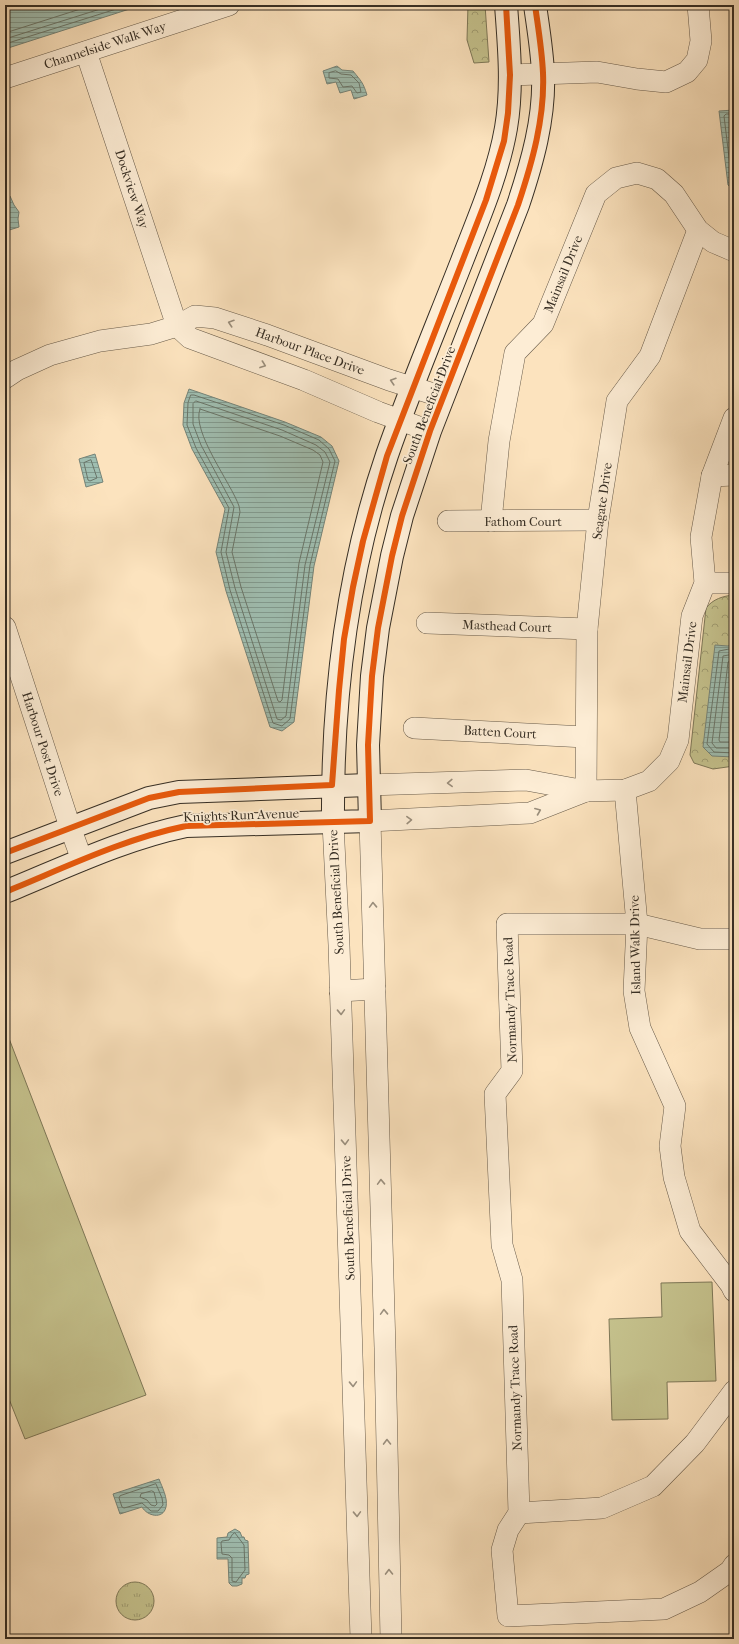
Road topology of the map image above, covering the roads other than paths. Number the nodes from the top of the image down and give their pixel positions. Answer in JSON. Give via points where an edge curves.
{"nodes":[{"id":1,"x":229,"y":5,"type":"edge"},
{"id":2,"x":506,"y":5,"type":"edge"},
{"id":3,"x":536,"y":5,"type":"edge"},
{"id":4,"x":698,"y":5,"type":"edge"},
{"id":5,"x":86,"y":52,"type":"junction"},
{"id":6,"x":543,"y":74,"type":"junction"},
{"id":7,"x":510,"y":76,"type":"junction"},
{"id":8,"x":5,"y":78,"type":"edge"},
{"id":9,"x":698,"y":230,"type":"junction"},
{"id":10,"x":734,"y":251,"type":"edge"},
{"id":11,"x":177,"y":326,"type":"junction"},
{"id":12,"x":5,"y":378,"type":"edge"},
{"id":13,"x":413,"y":387,"type":"junction"},
{"id":14,"x":443,"y":398,"type":"junction"},
{"id":15,"x":734,"y":418,"type":"edge"},
{"id":16,"x":400,"y":420,"type":"junction"},
{"id":17,"x":430,"y":431,"type":"junction"},
{"id":18,"x":734,"y":475,"type":"edge"},
{"id":19,"x":712,"y":476,"type":"junction"},
{"id":20,"x":598,"y":520,"type":"junction"},
{"id":21,"x":448,"y":521,"type":"dead end"},
{"id":22,"x":491,"y":521,"type":"junction"},
{"id":23,"x":705,"y":583,"type":"junction"},
{"id":24,"x":734,"y":583,"type":"edge"},
{"id":25,"x":426,"y":624,"type":"dead end"},
{"id":26,"x":5,"y":627,"type":"edge"},
{"id":27,"x":586,"y":629,"type":"junction"},
{"id":28,"x":414,"y":728,"type":"dead end"},
{"id":29,"x":585,"y":737,"type":"junction"},
{"id":30,"x":474,"y":782,"type":"junction"},
{"id":31,"x":332,"y":785,"type":"junction"},
{"id":32,"x":368,"y":785,"type":"junction"},
{"id":33,"x":625,"y":790,"type":"junction"},
{"id":34,"x":586,"y":791,"type":"junction"},
{"id":35,"x":106,"y":814,"type":"junction"},
{"id":36,"x":475,"y":817,"type":"junction"},
{"id":37,"x":370,"y":821,"type":"junction"},
{"id":38,"x":333,"y":823,"type":"junction"},
{"id":39,"x":70,"y":827,"type":"junction"},
{"id":40,"x":118,"y":847,"type":"junction"},
{"id":41,"x":5,"y":853,"type":"edge"},
{"id":42,"x":82,"y":860,"type":"junction"},
{"id":43,"x":5,"y":892,"type":"edge"},
{"id":44,"x":637,"y":924,"type":"junction"},
{"id":45,"x":734,"y":939,"type":"edge"},
{"id":46,"x":375,"y":989,"type":"junction"},
{"id":47,"x":340,"y":991,"type":"junction"},
{"id":48,"x":734,"y":1291,"type":"edge"},
{"id":49,"x":385,"y":1348,"type":"junction"},
{"id":50,"x":352,"y":1350,"type":"junction"},
{"id":51,"x":734,"y":1391,"type":"edge"},
{"id":52,"x":519,"y":1514,"type":"junction"},
{"id":53,"x":734,"y":1565,"type":"edge"},
{"id":54,"x":390,"y":1599,"type":"junction"},
{"id":55,"x":360,"y":1600,"type":"junction"},
{"id":56,"x":361,"y":1639,"type":"edge"},
{"id":57,"x":391,"y":1639,"type":"edge"}],
"edges":[{"from":1,"to":5,"type":"street","name":"Channelside Walk Way"},
{"from":2,"to":7,"type":"street","name":"South Beneficial Drive"},
{"from":3,"to":6,"type":"street","name":"South Beneficial Drive"},
{"from":4,"to":6,"type":"street","via":[[701,41],[697,60],[687,72],[666,82],[597,72]]},
{"from":5,"to":8,"type":"street","name":"Channelside Walk Way"},
{"from":5,"to":11,"type":"street","name":"Dockview Way"},
{"from":6,"to":7,"type":"street"},
{"from":6,"to":14,"type":"street","name":"South Beneficial Drive","via":[[542,105],[530,170]]},
{"from":7,"to":13,"type":"street","name":"South Beneficial Drive","via":[[506,127],[494,177]]},
{"from":9,"to":10,"type":"street","name":"Mainsail Drive","via":[[713,242]]},
{"from":9,"to":20,"type":"street","name":"Seagate Drive","via":[[650,356],[617,400]]},
{"from":9,"to":22,"type":"street","name":"Mainsail Drive","via":[[674,194],[657,179],[637,172],[616,178],[596,194],[542,324],[515,353],[498,441]]},
{"from":11,"to":12,"type":"street","name":"Harbour Place Drive","via":[[151,334],[100,341],[50,355]]},
{"from":13,"to":11,"type":"street","name":"Harbour Place Drive","one_way":true,"via":[[215,318],[195,316]]},
{"from":11,"to":16,"type":"street","one_way":true,"via":[[190,338],[304,380]]},
{"from":13,"to":14,"type":"street","name":"Harbour Place Drive"},
{"from":13,"to":16,"type":"street","name":"South Beneficial Drive"},
{"from":14,"to":17,"type":"street","name":"South Beneficial Drive"},
{"from":15,"to":19,"type":"street","name":"Mainsail Drive"},
{"from":16,"to":17,"type":"street"},
{"from":16,"to":31,"type":"street","name":"South Beneficial Drive","via":[[377,487],[353,588],[338,690]]},
{"from":17,"to":32,"type":"street","name":"South Beneficial Drive","via":[[402,516],[378,628],[369,712]]},
{"from":18,"to":19,"type":"street"},
{"from":19,"to":23,"type":"street","name":"Mainsail Drive","via":[[701,537]]},
{"from":20,"to":22,"type":"street","name":"Fathom Court"},
{"from":20,"to":27,"type":"street","name":"Seagate Drive"},
{"from":21,"to":22,"type":"street","name":"Fathom Court"},
{"from":23,"to":24,"type":"street"},
{"from":23,"to":33,"type":"street","name":"Mainsail Drive","via":[[692,616],[678,740],[669,761],[649,781]]},
{"from":25,"to":27,"type":"street","name":"Masthead Court"},
{"from":26,"to":39,"type":"street","name":"Harbour Post Drive"},
{"from":27,"to":29,"type":"street","name":"Seagate Drive"},
{"from":28,"to":29,"type":"street","name":"Batten Court"},
{"from":29,"to":34,"type":"street","name":"Seagate Drive"},
{"from":30,"to":32,"type":"street","name":"Knights Run Avenue","one_way":true},
{"from":30,"to":34,"type":"street","name":"Knights Run Avenue","via":[[526,780]]},
{"from":30,"to":36,"type":"street"},
{"from":31,"to":32,"type":"street","name":"Knights Run Avenue"},
{"from":31,"to":35,"type":"street","name":"Knights Run Avenue","via":[[178,792],[149,798]]},
{"from":31,"to":38,"type":"street","name":"South Beneficial Drive"},
{"from":32,"to":37,"type":"street","name":"South Beneficial Drive"},
{"from":33,"to":34,"type":"street","name":"Knights Run Avenue"},
{"from":33,"to":44,"type":"street","name":"Island Walk Drive"},
{"from":36,"to":34,"type":"street","name":"Knights Run Avenue","one_way":true,"via":[[530,814]]},
{"from":35,"to":39,"type":"street","name":"Knights Run Avenue"},
{"from":35,"to":40,"type":"street"},
{"from":37,"to":36,"type":"street","name":"Knights Run Avenue","one_way":true},
{"from":37,"to":38,"type":"street","name":"Knights Run Avenue"},
{"from":46,"to":37,"type":"street","name":"South Beneficial Drive","one_way":true},
{"from":38,"to":40,"type":"street","name":"Knights Run Avenue","via":[[186,826],[159,832]]},
{"from":38,"to":47,"type":"street","name":"South Beneficial Drive"},
{"from":39,"to":41,"type":"street","name":"Knights Run Avenue"},
{"from":39,"to":42,"type":"street","name":"Harbour Post Drive"},
{"from":40,"to":42,"type":"street","name":"Knights Run Avenue"},
{"from":42,"to":43,"type":"street","name":"Knights Run Avenue"},
{"from":44,"to":45,"type":"street","via":[[700,939]]},
{"from":44,"to":48,"type":"street","name":"Island Walk Drive","via":[[634,991],[640,1028],[674,1106],[670,1146],[674,1177],[690,1231]]},
{"from":44,"to":52,"type":"street","name":"Normandy Trace Road","via":[[507,924],[512,1071],[495,1094],[502,1245],[512,1280]]},
{"from":46,"to":47,"type":"street"},
{"from":49,"to":46,"type":"street","name":"South Beneficial Drive","one_way":true},
{"from":47,"to":50,"type":"street","name":"South Beneficial Drive","one_way":true},
{"from":49,"to":50,"type":"street"},
{"from":54,"to":49,"type":"street","name":"South Beneficial Drive","one_way":true},
{"from":50,"to":55,"type":"street","name":"South Beneficial Drive","one_way":true},
{"from":51,"to":52,"type":"street","via":[[695,1443],[652,1486],[602,1508]]},
{"from":52,"to":53,"type":"street","via":[[508,1530],[502,1550],[508,1616],[664,1609],[700,1592],[730,1571]]},
{"from":54,"to":55,"type":"street"},
{"from":54,"to":57,"type":"street","name":"South Beneficial Drive"},
{"from":55,"to":56,"type":"street","name":"South Beneficial Drive"}]}
